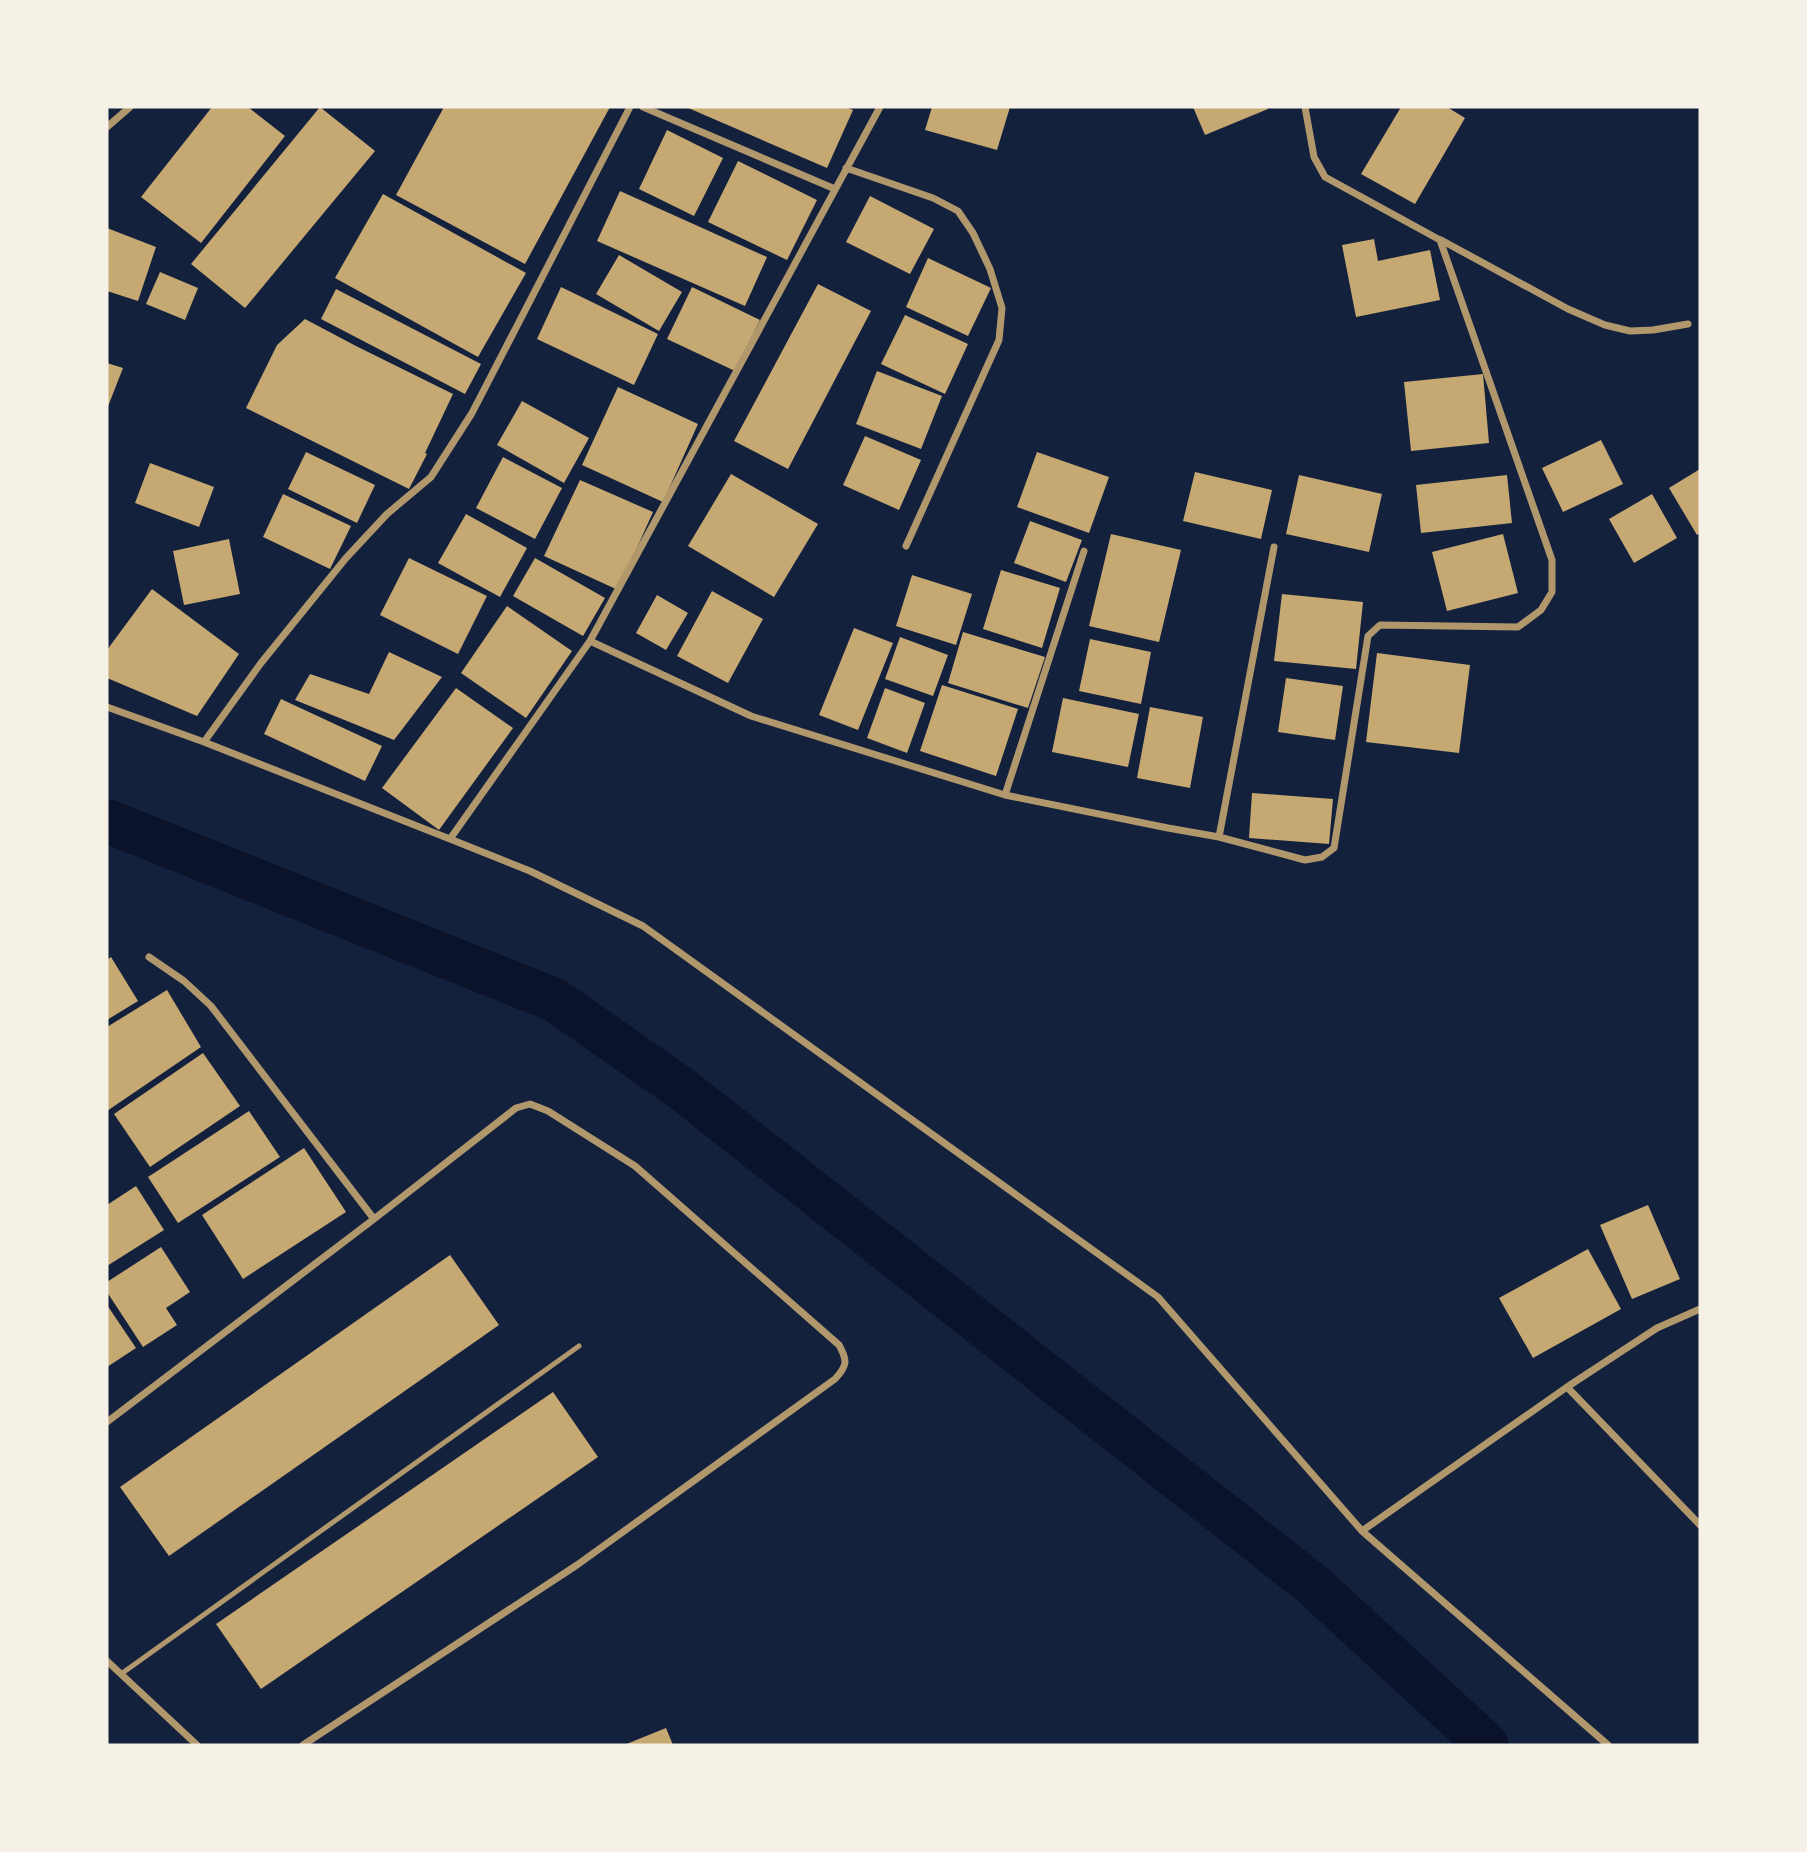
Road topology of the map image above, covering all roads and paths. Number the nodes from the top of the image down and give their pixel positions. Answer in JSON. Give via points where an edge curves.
{"nodes":[{"id":1,"x":130,"y":107,"type":"edge"},
{"id":2,"x":630,"y":107,"type":"edge"},
{"id":3,"x":643,"y":107,"type":"edge"},
{"id":4,"x":880,"y":107,"type":"edge"},
{"id":5,"x":1305,"y":107,"type":"edge"},
{"id":6,"x":107,"y":127,"type":"edge"},
{"id":7,"x":846,"y":168,"type":"junction"},
{"id":8,"x":835,"y":189,"type":"junction"},
{"id":9,"x":1440,"y":240,"type":"junction"},
{"id":10,"x":1688,"y":324,"type":"dead end"},
{"id":11,"x":906,"y":546,"type":"dead end"},
{"id":12,"x":1274,"y":547,"type":"dead end"},
{"id":13,"x":1084,"y":551,"type":"dead end"},
{"id":14,"x":590,"y":641,"type":"junction"},
{"id":15,"x":107,"y":707,"type":"edge"},
{"id":16,"x":204,"y":742,"type":"junction"},
{"id":17,"x":1005,"y":795,"type":"junction"},
{"id":18,"x":1219,"y":837,"type":"junction"},
{"id":19,"x":450,"y":839,"type":"junction"},
{"id":20,"x":149,"y":957,"type":"dead end"},
{"id":21,"x":374,"y":1219,"type":"junction"},
{"id":22,"x":1700,"y":1309,"type":"edge"},
{"id":23,"x":579,"y":1346,"type":"dead end"},
{"id":24,"x":1567,"y":1387,"type":"junction"},
{"id":25,"x":107,"y":1422,"type":"edge"},
{"id":26,"x":1700,"y":1525,"type":"edge"},
{"id":27,"x":1362,"y":1531,"type":"junction"},
{"id":28,"x":107,"y":1661,"type":"edge"},
{"id":29,"x":121,"y":1674,"type":"junction"},
{"id":30,"x":197,"y":1745,"type":"edge"},
{"id":31,"x":303,"y":1745,"type":"edge"},
{"id":32,"x":1608,"y":1745,"type":"edge"}],
"edges":[{"from":1,"to":6,"type":"street"},
{"from":2,"to":16,"type":"street","via":[[472,412],[431,477],[387,514],[346,558]]},
{"from":3,"to":8,"type":"street"},
{"from":4,"to":7,"type":"street"},
{"from":5,"to":9,"type":"street","via":[[1314,157],[1325,177]]},
{"from":7,"to":8,"type":"street"},
{"from":7,"to":11,"type":"street","via":[[958,211],[990,269],[1002,308],[999,340]]},
{"from":8,"to":14,"type":"street"},
{"from":9,"to":10,"type":"street","via":[[1605,325],[1630,331]]},
{"from":9,"to":18,"type":"street","via":[[1552,560],[1552,592],[1541,610],[1518,627],[1380,625],[1368,636],[1335,848],[1322,857],[1305,860]]},
{"from":12,"to":18,"type":"street"},
{"from":13,"to":17,"type":"street"},
{"from":14,"to":17,"type":"street","via":[[751,716]]},
{"from":14,"to":19,"type":"street"},
{"from":15,"to":16,"type":"street"},
{"from":16,"to":19,"type":"street"},
{"from":17,"to":18,"type":"street"},
{"from":19,"to":27,"type":"street","via":[[643,926],[1158,1297]]},
{"from":20,"to":21,"type":"street","via":[[212,1006]]},
{"from":21,"to":25,"type":"street"},
{"from":21,"to":31,"type":"street","via":[[516,1108],[530,1104],[635,1166],[839,1345],[846,1357],[835,1379],[577,1565]]},
{"from":22,"to":24,"type":"street","via":[[1657,1328]]},
{"from":23,"to":29,"type":"lane"},
{"from":24,"to":26,"type":"street"},
{"from":24,"to":27,"type":"street"},
{"from":27,"to":32,"type":"street"},
{"from":28,"to":29,"type":"street"},
{"from":29,"to":30,"type":"street"}]}
